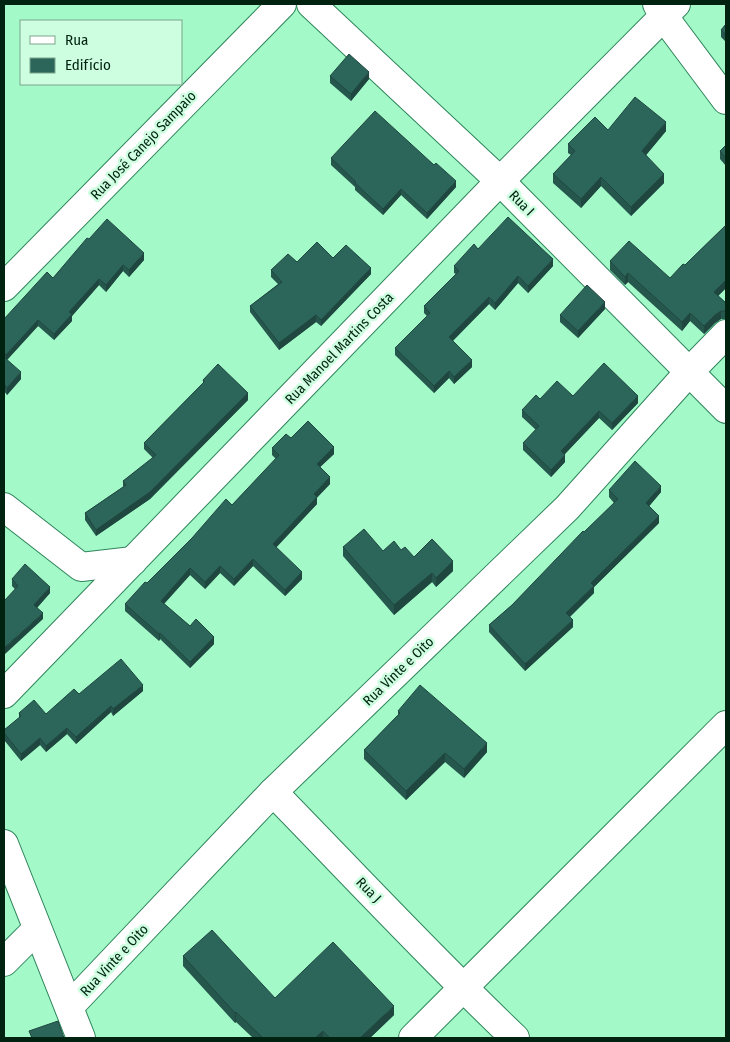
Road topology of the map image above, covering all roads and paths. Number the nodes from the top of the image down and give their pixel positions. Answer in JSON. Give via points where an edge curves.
{"nodes":[{"id":1,"x":282,"y":4,"type":"edge"},
{"id":2,"x":311,"y":4,"type":"edge"},
{"id":3,"x":665,"y":8,"type":"edge"},
{"id":4,"x":726,"y":100,"type":"edge"},
{"id":5,"x":500,"y":181,"type":"junction"},
{"id":6,"x":4,"y":287,"type":"edge"},
{"id":7,"x":726,"y":334,"type":"edge"},
{"id":8,"x":689,"y":372,"type":"junction"},
{"id":9,"x":726,"y":409,"type":"edge"},
{"id":10,"x":4,"y":506,"type":"edge"},
{"id":11,"x":133,"y":560,"type":"junction"},
{"id":12,"x":4,"y":694,"type":"edge"},
{"id":13,"x":726,"y":725,"type":"edge"},
{"id":14,"x":273,"y":792,"type":"junction"},
{"id":15,"x":4,"y":844,"type":"edge"},
{"id":16,"x":37,"y":929,"type":"junction"},
{"id":17,"x":4,"y":962,"type":"edge"},
{"id":18,"x":463,"y":989,"type":"junction"},
{"id":19,"x":69,"y":1007,"type":"junction"},
{"id":20,"x":81,"y":1038,"type":"edge"},
{"id":21,"x":413,"y":1038,"type":"edge"},
{"id":22,"x":515,"y":1038,"type":"edge"}],
"edges":[{"from":1,"to":6,"type":"street","name":"Rua José Canejo Sampaio"},
{"from":2,"to":5,"type":"street","name":"Rua I"},
{"from":3,"to":4,"type":"street"},
{"from":3,"to":5,"type":"street","name":"Rua Manoel Martins Costa"},
{"from":5,"to":8,"type":"street","name":"Rua I"},
{"from":5,"to":11,"type":"street","name":"Rua Manoel Martins Costa"},
{"from":7,"to":8,"type":"street","name":"Rua Vinte e Oito"},
{"from":8,"to":9,"type":"street","name":"Rua I"},
{"from":8,"to":14,"type":"street","name":"Rua Vinte e Oito","via":[[567,508]]},
{"from":10,"to":11,"type":"street","via":[[81,567]]},
{"from":11,"to":12,"type":"street","name":"Rua Manoel Martins Costa"},
{"from":13,"to":18,"type":"street"},
{"from":14,"to":18,"type":"street","name":"Rua J"},
{"from":14,"to":19,"type":"street","name":"Rua Vinte e Oito"},
{"from":15,"to":16,"type":"street"},
{"from":16,"to":17,"type":"street"},
{"from":16,"to":19,"type":"street"},
{"from":18,"to":21,"type":"street"},
{"from":18,"to":22,"type":"street","name":"Rua J"},
{"from":19,"to":20,"type":"street"}]}
